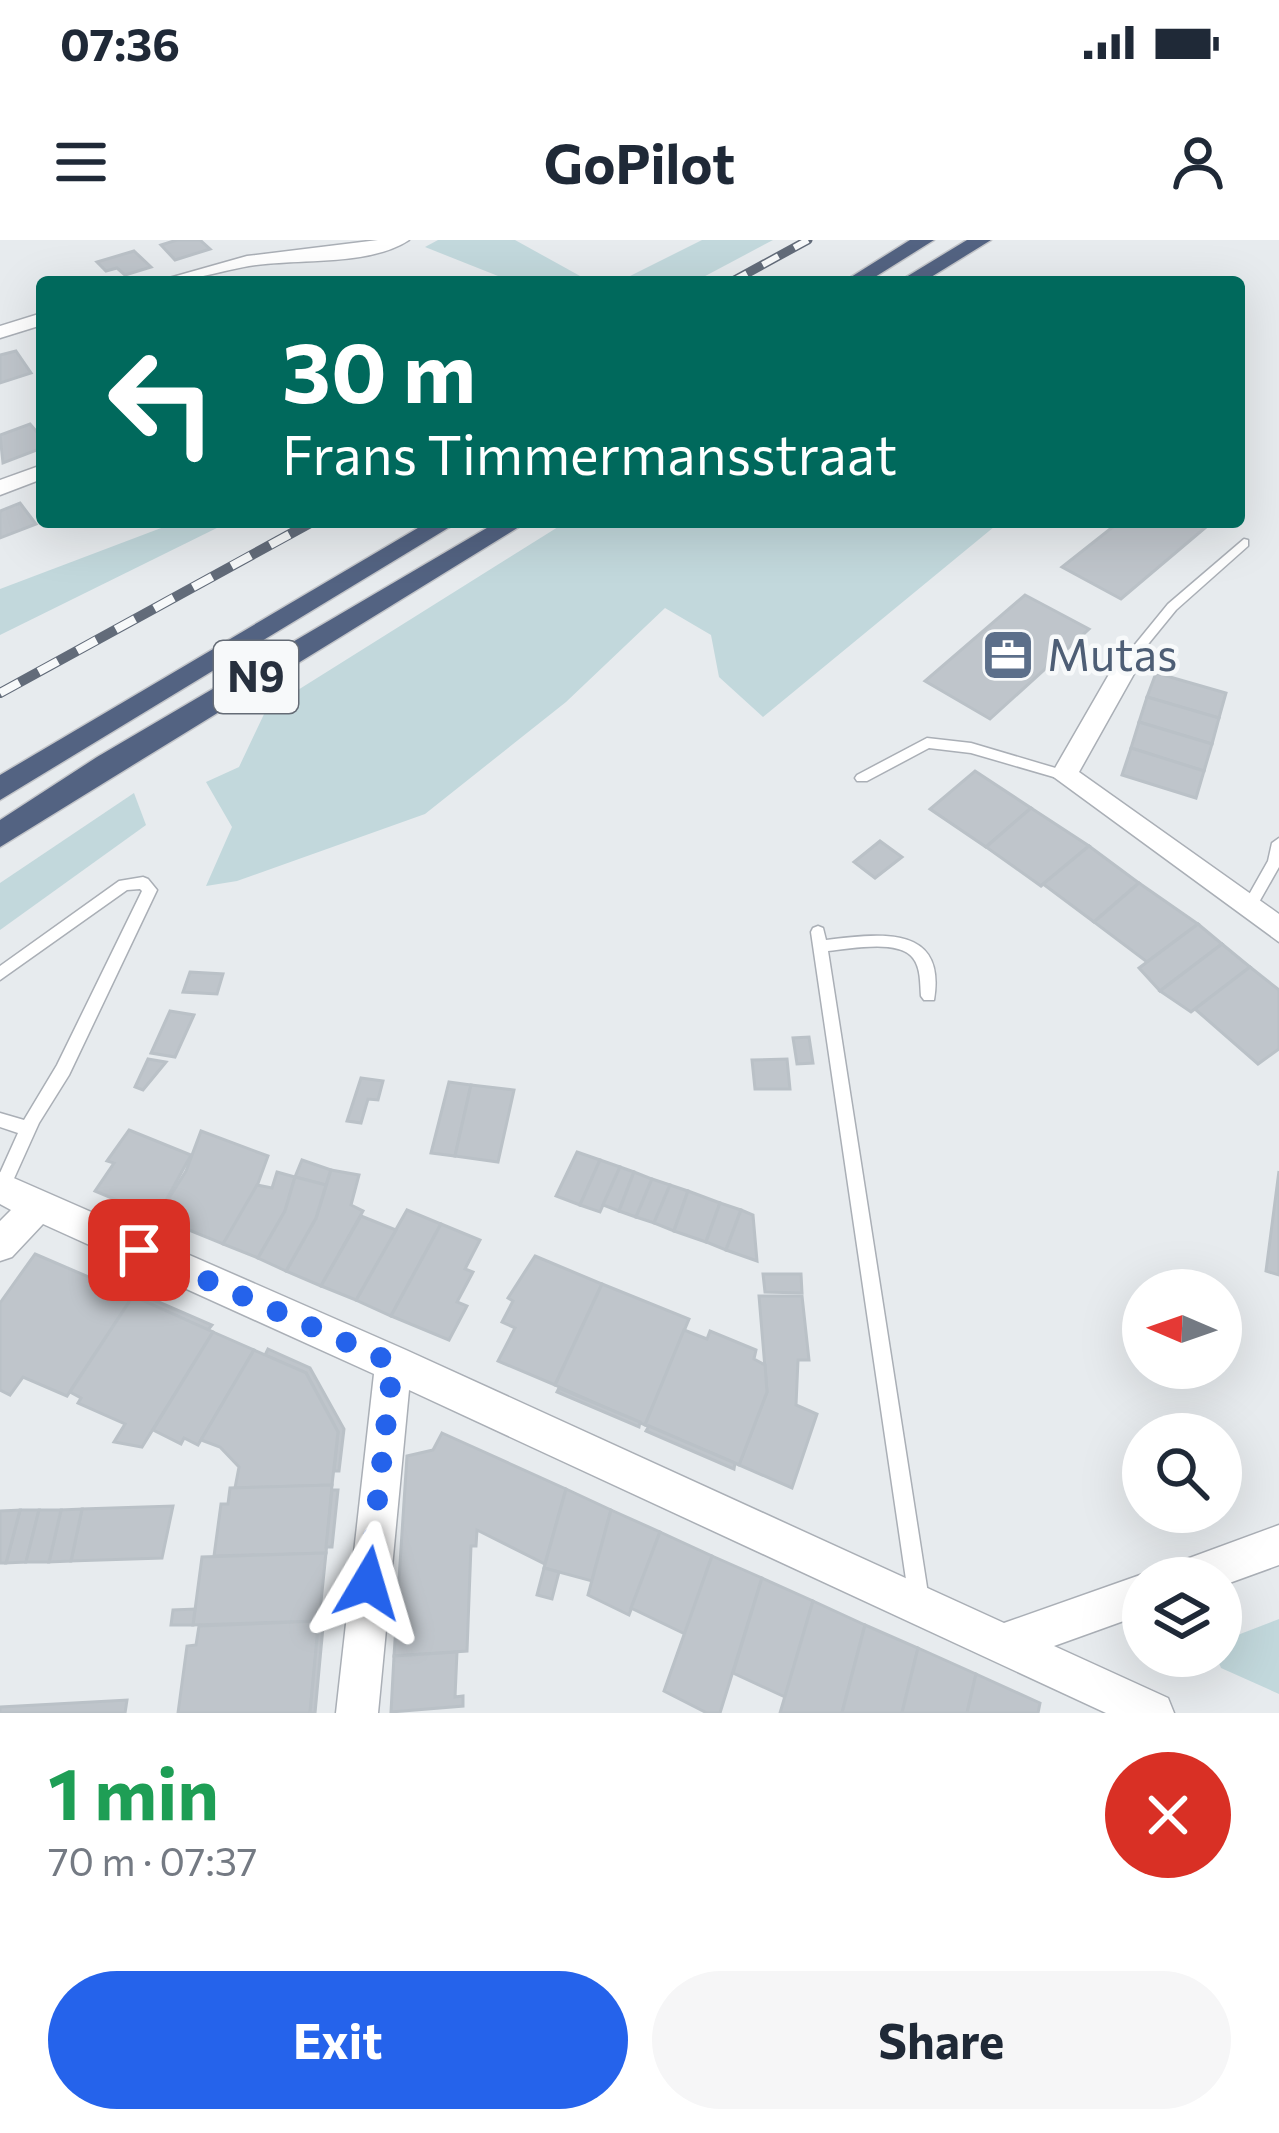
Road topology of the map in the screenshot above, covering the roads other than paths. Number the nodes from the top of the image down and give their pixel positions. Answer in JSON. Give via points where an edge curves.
{"nodes":[{"id":1,"x":400,"y":240,"type":"edge"},
{"id":2,"x":924,"y":240,"type":"edge"},
{"id":3,"x":981,"y":240,"type":"edge"},
{"id":4,"x":188,"y":276,"type":"edge"},
{"id":5,"x":863,"y":276,"type":"edge"},
{"id":6,"x":918,"y":276,"type":"edge"},
{"id":7,"x":36,"y":321,"type":"edge"},
{"id":8,"x":0,"y":332,"type":"edge"},
{"id":9,"x":36,"y":474,"type":"edge"},
{"id":10,"x":0,"y":488,"type":"edge"},
{"id":11,"x":436,"y":528,"type":"edge"},
{"id":12,"x":505,"y":528,"type":"edge"},
{"id":13,"x":1244,"y":543,"type":"dead end"},
{"id":14,"x":1132,"y":656,"type":"joint"},
{"id":15,"x":1064,"y":776,"type":"junction"},
{"id":16,"x":862,"y":778,"type":"dead end"},
{"id":17,"x":0,"y":789,"type":"edge"},
{"id":18,"x":0,"y":836,"type":"edge"},
{"id":19,"x":1279,"y":842,"type":"edge"},
{"id":20,"x":1250,"y":907,"type":"junction"},
{"id":21,"x":1279,"y":930,"type":"edge"},
{"id":22,"x":0,"y":974,"type":"edge"},
{"id":23,"x":929,"y":996,"type":"dead end"},
{"id":24,"x":0,"y":1120,"type":"edge"},
{"id":25,"x":28,"y":1129,"type":"junction"},
{"id":26,"x":1,"y":1189,"type":"edge"},
{"id":27,"x":39,"y":1205,"type":"junction"},
{"id":28,"x":0,"y":1245,"type":"edge"},
{"id":29,"x":393,"y":1363,"type":"junction"},
{"id":30,"x":1279,"y":1545,"type":"edge"},
{"id":31,"x":1242,"y":1558,"type":"edge"},
{"id":32,"x":1122,"y":1601,"type":"edge"},
{"id":33,"x":920,"y":1604,"type":"junction"},
{"id":34,"x":1005,"y":1643,"type":"junction"},
{"id":35,"x":357,"y":1713,"type":"edge"},
{"id":36,"x":1153,"y":1713,"type":"edge"}],
"edges":[{"from":1,"to":4,"type":"street"},
{"from":2,"to":5,"type":"highway"},
{"from":3,"to":6,"type":"highway"},
{"from":7,"to":8,"type":"street"},
{"from":9,"to":10,"type":"street"},
{"from":11,"to":17,"type":"highway","number":"N9"},
{"from":12,"to":18,"type":"highway","number":"N9"},
{"from":13,"to":14,"type":"lane","via":[[1172,607]]},
{"from":14,"to":15,"type":"street"},
{"from":15,"to":16,"type":"lane","via":[[927,743]]},
{"from":15,"to":20,"type":"street"},
{"from":19,"to":20,"type":"lane"},
{"from":20,"to":21,"type":"street"},
{"from":22,"to":25,"type":"lane","via":[[124,885],[150,890]]},
{"from":23,"to":33,"type":"lane","via":[[912,946],[819,939]]},
{"from":24,"to":25,"type":"lane"},
{"from":25,"to":26,"type":"lane"},
{"from":26,"to":27,"type":"street"},
{"from":27,"to":28,"type":"street"},
{"from":27,"to":29,"type":"street"},
{"from":29,"to":33,"type":"street"},
{"from":29,"to":35,"type":"street"},
{"from":30,"to":31,"type":"street"},
{"from":32,"to":34,"type":"street"},
{"from":33,"to":34,"type":"street"},
{"from":34,"to":36,"type":"street"}]}
